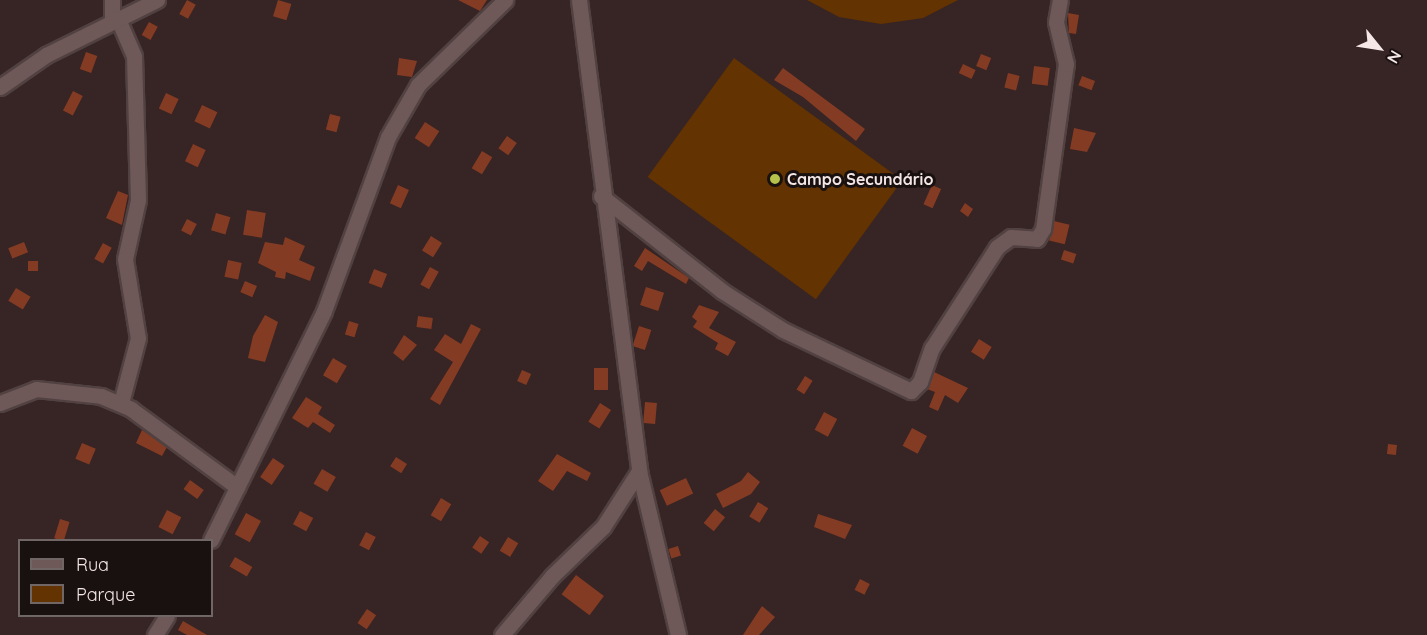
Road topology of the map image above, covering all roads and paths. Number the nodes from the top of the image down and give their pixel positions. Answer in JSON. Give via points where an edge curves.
{"nodes":[{"id":1,"x":112,"y":0,"type":"edge"},
{"id":2,"x":158,"y":0,"type":"edge"},
{"id":3,"x":505,"y":0,"type":"edge"},
{"id":4,"x":579,"y":0,"type":"edge"},
{"id":5,"x":1060,"y":0,"type":"edge"},
{"id":6,"x":115,"y":20,"type":"junction"},
{"id":7,"x":0,"y":85,"type":"edge"},
{"id":8,"x":602,"y":196,"type":"junction"},
{"id":9,"x":0,"y":403,"type":"edge"},
{"id":10,"x":121,"y":403,"type":"junction"},
{"id":11,"x":639,"y":471,"type":"junction"},
{"id":12,"x":237,"y":487,"type":"junction"},
{"id":13,"x":211,"y":539,"type":"edge"},
{"id":14,"x":166,"y":617,"type":"edge"},
{"id":15,"x":154,"y":635,"type":"edge"},
{"id":16,"x":502,"y":635,"type":"edge"},
{"id":17,"x":678,"y":635,"type":"edge"}],
"edges":[{"from":1,"to":6,"type":"street"},
{"from":2,"to":6,"type":"street"},
{"from":3,"to":12,"type":"street","via":[[418,85],[388,137],[324,311]]},
{"from":4,"to":8,"type":"street"},
{"from":5,"to":8,"type":"street","via":[[1056,22],[1066,64],[1043,230],[1036,239],[1011,237],[997,247],[933,348],[920,382],[911,391],[783,330],[722,291]]},
{"from":6,"to":7,"type":"street","via":[[46,55]]},
{"from":6,"to":10,"type":"street","via":[[134,56],[138,200],[125,259],[138,338]]},
{"from":8,"to":11,"type":"street"},
{"from":9,"to":10,"type":"street","via":[[36,389]]},
{"from":10,"to":12,"type":"street"},
{"from":11,"to":16,"type":"street","via":[[603,526],[552,576]]},
{"from":11,"to":17,"type":"street"},
{"from":12,"to":13,"type":"street"},
{"from":14,"to":15,"type":"street"}]}
